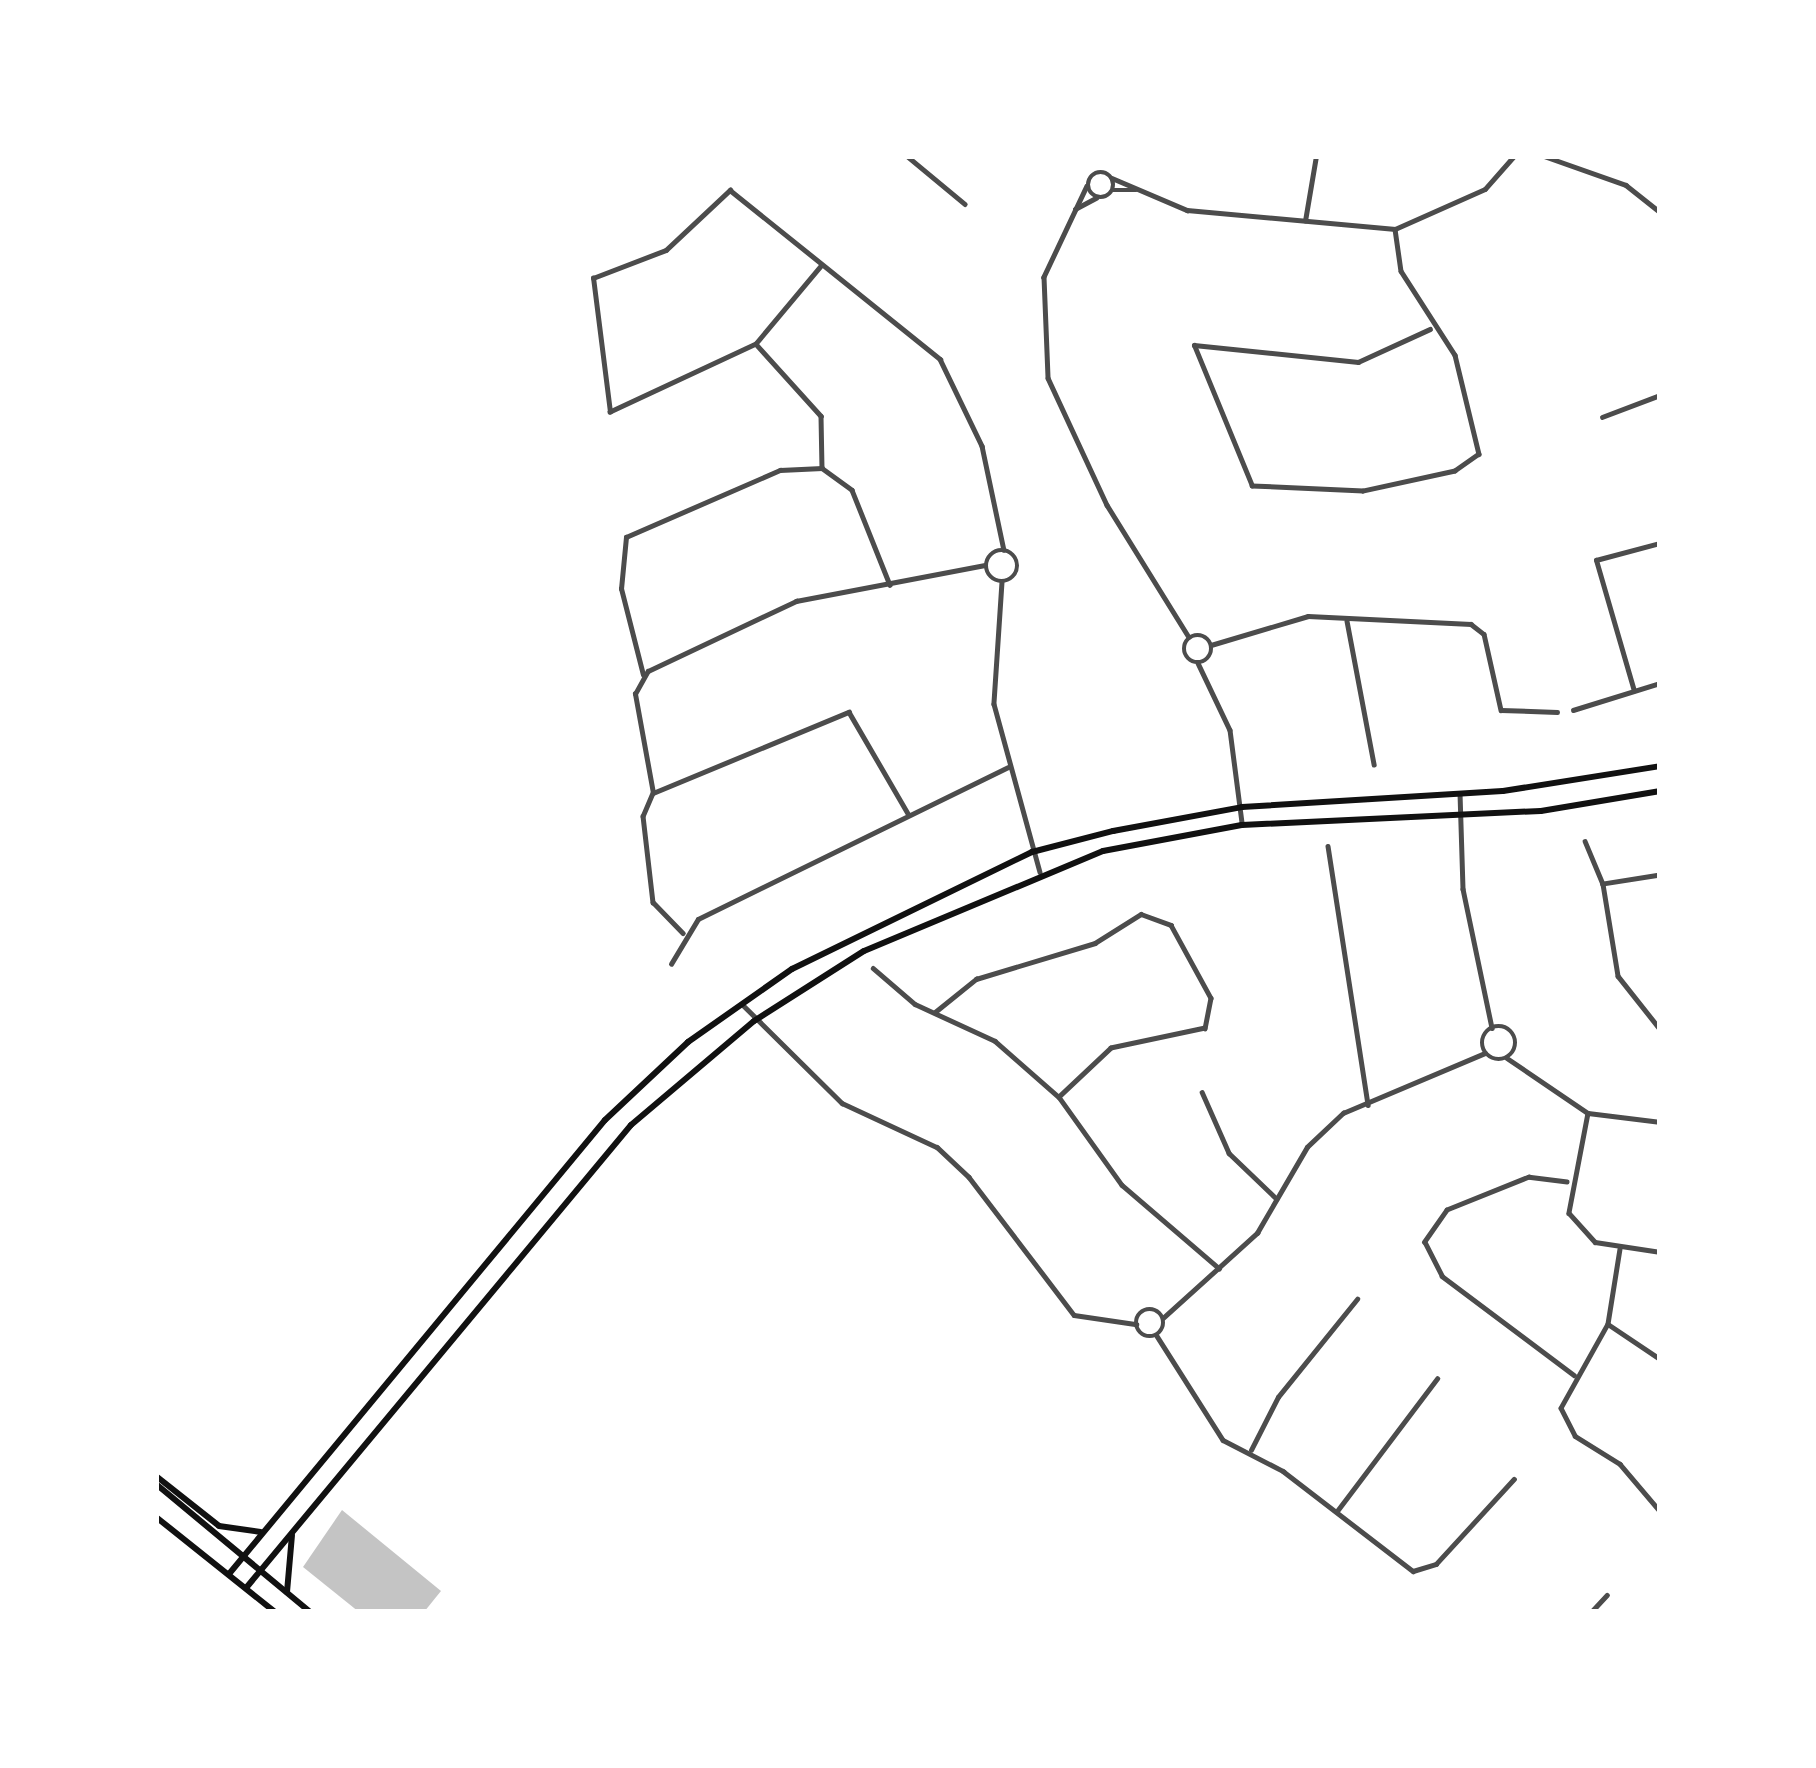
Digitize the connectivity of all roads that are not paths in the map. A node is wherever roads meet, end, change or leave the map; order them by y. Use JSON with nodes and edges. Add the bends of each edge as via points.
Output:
{"nodes":[{"id":1,"x":907,"y":156,"type":"edge"},
{"id":2,"x":1316,"y":156,"type":"edge"},
{"id":3,"x":1514,"y":156,"type":"edge"},
{"id":4,"x":1544,"y":156,"type":"edge"},
{"id":5,"x":1112,"y":178,"type":"junction"},
{"id":6,"x":1088,"y":186,"type":"junction"},
{"id":7,"x":1113,"y":190,"type":"junction"},
{"id":8,"x":1136,"y":190,"type":"junction"},
{"id":9,"x":1096,"y":198,"type":"junction"},
{"id":10,"x":965,"y":204,"type":"dead end"},
{"id":11,"x":1075,"y":209,"type":"junction"},
{"id":12,"x":1660,"y":212,"type":"edge"},
{"id":13,"x":1306,"y":221,"type":"junction"},
{"id":14,"x":1395,"y":229,"type":"junction"},
{"id":15,"x":823,"y":265,"type":"junction"},
{"id":16,"x":1430,"y":328,"type":"junction"},
{"id":17,"x":756,"y":344,"type":"junction"},
{"id":18,"x":1660,"y":395,"type":"edge"},
{"id":19,"x":1602,"y":416,"type":"dead end"},
{"id":20,"x":822,"y":468,"type":"junction"},
{"id":21,"x":1660,"y":543,"type":"edge"},
{"id":22,"x":1004,"y":550,"type":"junction"},
{"id":23,"x":986,"y":565,"type":"junction"},
{"id":24,"x":1002,"y":582,"type":"junction"},
{"id":25,"x":890,"y":585,"type":"junction"},
{"id":26,"x":1348,"y":621,"type":"junction"},
{"id":27,"x":1190,"y":637,"type":"junction"},
{"id":28,"x":1211,"y":645,"type":"junction"},
{"id":29,"x":1198,"y":664,"type":"junction"},
{"id":30,"x":643,"y":676,"type":"junction"},
{"id":31,"x":1660,"y":683,"type":"edge"},
{"id":32,"x":1634,"y":692,"type":"junction"},
{"id":33,"x":1573,"y":710,"type":"dead end"},
{"id":34,"x":1557,"y":712,"type":"dead end"},
{"id":35,"x":1375,"y":764,"type":"dead end"},
{"id":36,"x":1009,"y":766,"type":"junction"},
{"id":37,"x":1660,"y":766,"type":"edge"},
{"id":38,"x":1660,"y":791,"type":"edge"},
{"id":39,"x":653,"y":793,"type":"junction"},
{"id":40,"x":1460,"y":793,"type":"junction"},
{"id":41,"x":1242,"y":807,"type":"junction"},
{"id":42,"x":909,"y":815,"type":"junction"},
{"id":43,"x":1461,"y":815,"type":"junction"},
{"id":44,"x":1242,"y":825,"type":"junction"},
{"id":45,"x":1585,"y":841,"type":"dead end"},
{"id":46,"x":1328,"y":846,"type":"dead end"},
{"id":47,"x":1032,"y":852,"type":"junction"},
{"id":48,"x":1040,"y":872,"type":"junction"},
{"id":49,"x":1659,"y":876,"type":"edge"},
{"id":50,"x":1603,"y":884,"type":"junction"},
{"id":51,"x":683,"y":933,"type":"junction"},
{"id":52,"x":670,"y":964,"type":"dead end"},
{"id":53,"x":874,"y":968,"type":"dead end"},
{"id":54,"x":740,"y":1002,"type":"junction"},
{"id":55,"x":935,"y":1012,"type":"junction"},
{"id":56,"x":754,"y":1021,"type":"junction"},
{"id":57,"x":1492,"y":1028,"type":"junction"},
{"id":58,"x":1660,"y":1029,"type":"edge"},
{"id":59,"x":1485,"y":1053,"type":"junction"},
{"id":60,"x":1507,"y":1058,"type":"junction"},
{"id":61,"x":1202,"y":1092,"type":"dead end"},
{"id":62,"x":1059,"y":1097,"type":"junction"},
{"id":63,"x":1368,"y":1105,"type":"junction"},
{"id":64,"x":1588,"y":1113,"type":"junction"},
{"id":65,"x":1660,"y":1122,"type":"edge"},
{"id":66,"x":1567,"y":1182,"type":"junction"},
{"id":67,"x":1277,"y":1199,"type":"junction"},
{"id":68,"x":1421,"y":1222,"type":"dead end"},
{"id":69,"x":1431,"y":1224,"type":"junction"},
{"id":70,"x":1620,"y":1249,"type":"junction"},
{"id":71,"x":1660,"y":1252,"type":"edge"},
{"id":72,"x":1219,"y":1268,"type":"junction"},
{"id":73,"x":1357,"y":1299,"type":"dead end"},
{"id":74,"x":1163,"y":1318,"type":"junction"},
{"id":75,"x":1136,"y":1324,"type":"junction"},
{"id":76,"x":1608,"y":1324,"type":"junction"},
{"id":77,"x":1156,"y":1336,"type":"junction"},
{"id":78,"x":1660,"y":1359,"type":"edge"},
{"id":79,"x":1574,"y":1375,"type":"junction"},
{"id":80,"x":1437,"y":1379,"type":"dead end"},
{"id":81,"x":1251,"y":1450,"type":"junction"},
{"id":82,"x":1514,"y":1479,"type":"dead end"},
{"id":83,"x":156,"y":1480,"type":"edge"},
{"id":84,"x":1337,"y":1511,"type":"junction"},
{"id":85,"x":1660,"y":1511,"type":"edge"},
{"id":86,"x":156,"y":1517,"type":"edge"},
{"id":87,"x":294,"y":1528,"type":"junction"},
{"id":88,"x":265,"y":1531,"type":"junction"},
{"id":89,"x":244,"y":1557,"type":"junction"},
{"id":90,"x":260,"y":1570,"type":"junction"},
{"id":91,"x":229,"y":1574,"type":"junction"},
{"id":92,"x":246,"y":1588,"type":"junction"},
{"id":93,"x":289,"y":1595,"type":"junction"},
{"id":94,"x":1607,"y":1595,"type":"dead end"},
{"id":95,"x":275,"y":1612,"type":"edge"},
{"id":96,"x":310,"y":1612,"type":"edge"},
{"id":97,"x":1591,"y":1612,"type":"edge"}],
"edges":[{"from":1,"to":10,"type":"street"},
{"from":2,"to":13,"type":"street"},
{"from":3,"to":14,"type":"street","via":[[1485,189]]},
{"from":4,"to":12,"type":"street","via":[[1626,184]]},
{"from":5,"to":6,"type":"street","via":[[1097,173]]},
{"from":5,"to":7,"type":"street"},
{"from":5,"to":8,"type":"street"},
{"from":6,"to":9,"type":"street"},
{"from":6,"to":11,"type":"street"},
{"from":7,"to":8,"type":"street"},
{"from":7,"to":9,"type":"street"},
{"from":8,"to":13,"type":"street","via":[[1187,210]]},
{"from":9,"to":11,"type":"street"},
{"from":11,"to":27,"type":"street","via":[[1044,277],[1048,378],[1108,506]]},
{"from":13,"to":14,"type":"street"},
{"from":14,"to":16,"type":"street"},
{"from":15,"to":17,"type":"street"},
{"from":15,"to":17,"type":"street","via":[[719,189],[666,250],[593,278],[610,412]]},
{"from":15,"to":22,"type":"street","via":[[940,359],[982,446]]},
{"from":16,"to":16,"type":"street","via":[[1455,355],[1479,454],[1455,471],[1364,490],[1252,486],[1194,345],[1358,362]]},
{"from":17,"to":20,"type":"street","via":[[821,416]]},
{"from":18,"to":19,"type":"street"},
{"from":20,"to":25,"type":"street","via":[[852,490]]},
{"from":20,"to":30,"type":"street","via":[[780,470],[626,537],[621,589]]},
{"from":21,"to":32,"type":"street","via":[[1597,560]]},
{"from":22,"to":23,"type":"street"},
{"from":22,"to":24,"type":"street","via":[[1018,569]]},
{"from":23,"to":24,"type":"street"},
{"from":23,"to":25,"type":"street"},
{"from":24,"to":36,"type":"street","via":[[994,704]]},
{"from":25,"to":30,"type":"street","via":[[796,601]]},
{"from":26,"to":28,"type":"street","via":[[1308,616]]},
{"from":26,"to":34,"type":"street","via":[[1471,624],[1484,634],[1501,710]]},
{"from":26,"to":35,"type":"street"},
{"from":27,"to":28,"type":"street"},
{"from":27,"to":29,"type":"street","via":[[1185,656]]},
{"from":28,"to":29,"type":"street"},
{"from":29,"to":41,"type":"street","via":[[1230,730]]},
{"from":30,"to":39,"type":"street","via":[[641,771]]},
{"from":31,"to":32,"type":"street"},
{"from":32,"to":33,"type":"street"},
{"from":36,"to":42,"type":"street"},
{"from":36,"to":47,"type":"street"},
{"from":37,"to":40,"type":"main road"},
{"from":38,"to":43,"type":"main road"},
{"from":39,"to":42,"type":"street","via":[[849,712]]},
{"from":39,"to":51,"type":"street","via":[[643,816],[653,902]]},
{"from":40,"to":41,"type":"main road"},
{"from":40,"to":43,"type":"street"},
{"from":41,"to":44,"type":"street"},
{"from":41,"to":47,"type":"main road"},
{"from":42,"to":51,"type":"street"},
{"from":43,"to":44,"type":"main road"},
{"from":43,"to":57,"type":"street","via":[[1463,889]]},
{"from":44,"to":48,"type":"main road"},
{"from":45,"to":50,"type":"street"},
{"from":46,"to":63,"type":"street"},
{"from":47,"to":48,"type":"street"},
{"from":47,"to":54,"type":"main road","via":[[857,932]]},
{"from":48,"to":56,"type":"main road","via":[[864,951]]},
{"from":49,"to":50,"type":"street"},
{"from":50,"to":58,"type":"street","via":[[1618,976]]},
{"from":51,"to":52,"type":"street"},
{"from":53,"to":55,"type":"street"},
{"from":54,"to":56,"type":"street"},
{"from":54,"to":88,"type":"main road","via":[[605,1120]]},
{"from":55,"to":62,"type":"street","via":[[994,1041]]},
{"from":55,"to":62,"type":"street","via":[[953,990],[1095,943],[1141,914],[1171,925],[1210,998],[1205,1028],[1111,1048]]},
{"from":56,"to":75,"type":"street","via":[[842,1103],[953,1162],[1074,1315]]},
{"from":56,"to":87,"type":"main road","via":[[607,1152]]},
{"from":57,"to":59,"type":"street"},
{"from":57,"to":60,"type":"street","via":[[1513,1034]]},
{"from":59,"to":60,"type":"street"},
{"from":59,"to":63,"type":"street"},
{"from":60,"to":64,"type":"street"},
{"from":61,"to":67,"type":"street","via":[[1228,1153]]},
{"from":62,"to":72,"type":"street","via":[[1122,1185]]},
{"from":63,"to":67,"type":"street","via":[[1307,1147]]},
{"from":64,"to":65,"type":"street"},
{"from":64,"to":66,"type":"street"},
{"from":66,"to":69,"type":"street","via":[[1529,1177]]},
{"from":66,"to":70,"type":"street","via":[[1576,1224]]},
{"from":67,"to":72,"type":"street"},
{"from":68,"to":69,"type":"street"},
{"from":69,"to":79,"type":"street","via":[[1435,1269]]},
{"from":70,"to":71,"type":"street"},
{"from":70,"to":76,"type":"street"},
{"from":72,"to":74,"type":"street"},
{"from":73,"to":81,"type":"street","via":[[1278,1397]]},
{"from":74,"to":75,"type":"street","via":[[1144,1310]]},
{"from":74,"to":77,"type":"street"},
{"from":75,"to":77,"type":"street"},
{"from":76,"to":78,"type":"street"},
{"from":76,"to":79,"type":"street"},
{"from":77,"to":81,"type":"street","via":[[1204,1420]]},
{"from":79,"to":85,"type":"street","via":[[1562,1400],[1570,1431],[1620,1464]]},
{"from":80,"to":84,"type":"street"},
{"from":81,"to":84,"type":"street"},
{"from":82,"to":84,"type":"street","via":[[1426,1571]]},
{"from":83,"to":88,"type":"main road","via":[[219,1526]]},
{"from":83,"to":89,"type":"main road"},
{"from":86,"to":91,"type":"main road"},
{"from":87,"to":90,"type":"main road"},
{"from":87,"to":93,"type":"main road"},
{"from":88,"to":89,"type":"main road"},
{"from":89,"to":90,"type":"main road"},
{"from":89,"to":91,"type":"main road"},
{"from":90,"to":92,"type":"main road"},
{"from":90,"to":93,"type":"main road"},
{"from":91,"to":92,"type":"main road"},
{"from":92,"to":95,"type":"main road"},
{"from":93,"to":96,"type":"main road"},
{"from":94,"to":97,"type":"street"}]}
